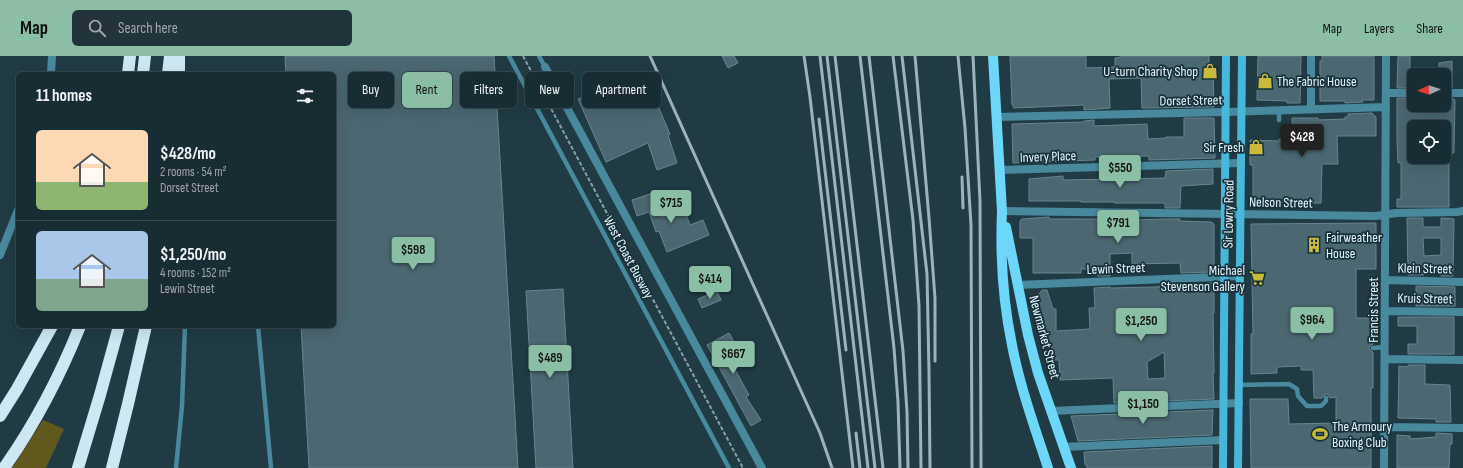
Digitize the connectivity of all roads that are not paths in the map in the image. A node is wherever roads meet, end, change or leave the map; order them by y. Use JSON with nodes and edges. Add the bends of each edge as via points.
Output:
{"nodes":[{"id":1,"x":52,"y":56,"type":"edge"},
{"id":2,"x":130,"y":56,"type":"edge"},
{"id":3,"x":145,"y":56,"type":"edge"},
{"id":4,"x":170,"y":56,"type":"edge"},
{"id":5,"x":179,"y":56,"type":"edge"},
{"id":6,"x":509,"y":56,"type":"edge"},
{"id":7,"x":539,"y":56,"type":"edge"},
{"id":8,"x":993,"y":56,"type":"edge"},
{"id":9,"x":1226,"y":56,"type":"edge"},
{"id":10,"x":1242,"y":56,"type":"edge"},
{"id":11,"x":1311,"y":56,"type":"edge"},
{"id":12,"x":1386,"y":56,"type":"edge"},
{"id":13,"x":545,"y":67,"type":"joint"},
{"id":14,"x":51,"y":72,"type":"edge"},
{"id":15,"x":128,"y":72,"type":"edge"},
{"id":16,"x":143,"y":72,"type":"edge"},
{"id":17,"x":168,"y":72,"type":"edge"},
{"id":18,"x":179,"y":72,"type":"edge"},
{"id":19,"x":1386,"y":93,"type":"junction"},
{"id":20,"x":1407,"y":93,"type":"edge"},
{"id":21,"x":1451,"y":93,"type":"edge"},
{"id":22,"x":1463,"y":93,"type":"edge"},
{"id":23,"x":1386,"y":107,"type":"junction"},
{"id":24,"x":1311,"y":109,"type":"junction"},
{"id":25,"x":1278,"y":110,"type":"junction"},
{"id":26,"x":1226,"y":112,"type":"junction"},
{"id":27,"x":1242,"y":112,"type":"junction"},
{"id":28,"x":996,"y":117,"type":"junction"},
{"id":29,"x":1279,"y":120,"type":"dead end"},
{"id":30,"x":1242,"y":163,"type":"junction"},
{"id":31,"x":1225,"y":164,"type":"junction"},
{"id":32,"x":999,"y":170,"type":"junction"},
{"id":33,"x":1002,"y":211,"type":"junction"},
{"id":34,"x":1463,"y":211,"type":"edge"},
{"id":35,"x":1225,"y":214,"type":"junction"},
{"id":36,"x":1241,"y":214,"type":"junction"},
{"id":37,"x":16,"y":215,"type":"edge"},
{"id":38,"x":1386,"y":215,"type":"junction"},
{"id":39,"x":0,"y":254,"type":"edge"},
{"id":40,"x":1240,"y":276,"type":"junction"},
{"id":41,"x":1224,"y":277,"type":"junction"},
{"id":42,"x":1386,"y":280,"type":"junction"},
{"id":43,"x":1463,"y":282,"type":"edge"},
{"id":44,"x":1017,"y":285,"type":"junction"},
{"id":45,"x":1386,"y":311,"type":"junction"},
{"id":46,"x":1463,"y":312,"type":"edge"},
{"id":47,"x":51,"y":328,"type":"edge"},
{"id":48,"x":79,"y":328,"type":"edge"},
{"id":49,"x":118,"y":328,"type":"edge"},
{"id":50,"x":146,"y":328,"type":"edge"},
{"id":51,"x":185,"y":328,"type":"edge"},
{"id":52,"x":258,"y":328,"type":"edge"},
{"id":53,"x":1373,"y":348,"type":"dead end"},
{"id":54,"x":1386,"y":348,"type":"junction"},
{"id":55,"x":1385,"y":359,"type":"junction"},
{"id":56,"x":1463,"y":360,"type":"edge"},
{"id":57,"x":1239,"y":385,"type":"junction"},
{"id":58,"x":1326,"y":398,"type":"dead end"},
{"id":59,"x":1239,"y":403,"type":"junction"},
{"id":60,"x":1223,"y":404,"type":"junction"},
{"id":61,"x":1051,"y":411,"type":"junction"},
{"id":62,"x":0,"y":416,"type":"edge"},
{"id":63,"x":1385,"y":427,"type":"junction"},
{"id":64,"x":1463,"y":428,"type":"edge"},
{"id":65,"x":1223,"y":440,"type":"junction"},
{"id":66,"x":1063,"y":446,"type":"junction"},
{"id":67,"x":4,"y":468,"type":"edge"},
{"id":68,"x":78,"y":468,"type":"edge"},
{"id":69,"x":112,"y":468,"type":"edge"},
{"id":70,"x":176,"y":468,"type":"edge"},
{"id":71,"x":271,"y":468,"type":"edge"},
{"id":72,"x":730,"y":468,"type":"edge"},
{"id":73,"x":762,"y":468,"type":"edge"},
{"id":74,"x":1048,"y":468,"type":"edge"},
{"id":75,"x":1071,"y":468,"type":"edge"},
{"id":76,"x":1223,"y":468,"type":"edge"},
{"id":77,"x":1238,"y":468,"type":"edge"},
{"id":78,"x":1384,"y":468,"type":"edge"}],
"edges":[{"from":1,"to":14,"type":"street"},
{"from":2,"to":15,"type":"highway"},
{"from":3,"to":16,"type":"highway"},
{"from":4,"to":17,"type":"highway"},
{"from":5,"to":18,"type":"highway"},
{"from":6,"to":72,"type":"lane","name":"West Coast Busway"},
{"from":7,"to":13,"type":"lane"},
{"from":8,"to":28,"type":"main road","name":"Newmarket Street"},
{"from":9,"to":26,"type":"main road","name":"Sir Lowry Road"},
{"from":10,"to":27,"type":"main road","name":"Sir Lowry Road"},
{"from":11,"to":24,"type":"street"},
{"from":12,"to":19,"type":"street","name":"Francis Street"},
{"from":13,"to":73,"type":"street"},
{"from":19,"to":20,"type":"street"},
{"from":19,"to":23,"type":"street","name":"Francis Street"},
{"from":21,"to":22,"type":"street"},
{"from":23,"to":24,"type":"street","name":"Dorset Street"},
{"from":23,"to":38,"type":"street","name":"Francis Street"},
{"from":24,"to":25,"type":"street","name":"Dorset Street"},
{"from":25,"to":27,"type":"street","name":"Dorset Street"},
{"from":25,"to":29,"type":"lane"},
{"from":26,"to":27,"type":"street","name":"Dorset Street"},
{"from":26,"to":28,"type":"street","name":"Dorset Street"},
{"from":26,"to":31,"type":"main road","name":"Sir Lowry Road"},
{"from":27,"to":30,"type":"main road","name":"Sir Lowry Road"},
{"from":28,"to":32,"type":"main road","name":"Newmarket Street"},
{"from":30,"to":31,"type":"street","name":"Invery Place"},
{"from":30,"to":36,"type":"main road","name":"Sir Lowry Road"},
{"from":31,"to":32,"type":"street","name":"Invery Place"},
{"from":31,"to":35,"type":"main road","name":"Sir Lowry Road"},
{"from":32,"to":33,"type":"main road","name":"Newmarket Street"},
{"from":33,"to":35,"type":"street","name":"Nelson Street"},
{"from":33,"to":44,"type":"main road","name":"Newmarket Street"},
{"from":33,"to":74,"type":"main road","name":"Newmarket Street","via":[[1004,294],[1012,346]]},
{"from":34,"to":38,"type":"street","name":"Nelson Street"},
{"from":35,"to":36,"type":"street","name":"Nelson Street"},
{"from":35,"to":41,"type":"main road","name":"Sir Lowry Road"},
{"from":36,"to":38,"type":"street","name":"Nelson Street"},
{"from":36,"to":40,"type":"main road","name":"Sir Lowry Road"},
{"from":37,"to":39,"type":"street"},
{"from":38,"to":42,"type":"street","name":"Francis Street"},
{"from":40,"to":41,"type":"street","name":"Lewin Street"},
{"from":40,"to":57,"type":"main road","name":"Sir Lowry Road"},
{"from":41,"to":44,"type":"street","name":"Lewin Street"},
{"from":41,"to":60,"type":"main road","name":"Sir Lowry Road"},
{"from":42,"to":43,"type":"street","name":"Klein Street"},
{"from":42,"to":45,"type":"street","name":"Francis Street"},
{"from":44,"to":61,"type":"main road","name":"Newmarket Street","via":[[1028,334]]},
{"from":45,"to":46,"type":"street","name":"Kruis Street"},
{"from":45,"to":54,"type":"street","name":"Francis Street"},
{"from":47,"to":62,"type":"highway"},
{"from":48,"to":67,"type":"highway","via":[[52,387],[20,445]]},
{"from":49,"to":68,"type":"highway"},
{"from":50,"to":69,"type":"highway"},
{"from":51,"to":70,"type":"lane","via":[[182,406]]},
{"from":52,"to":71,"type":"lane"},
{"from":53,"to":54,"type":"lane"},
{"from":54,"to":55,"type":"street","name":"Francis Street"},
{"from":55,"to":56,"type":"street"},
{"from":55,"to":63,"type":"street","name":"Francis Street"},
{"from":57,"to":58,"type":"lane","via":[[1289,384],[1297,389],[1298,396],[1307,406],[1321,406]]},
{"from":57,"to":59,"type":"main road","name":"Sir Lowry Road"},
{"from":59,"to":60,"type":"street"},
{"from":59,"to":77,"type":"main road","name":"Sir Lowry Road"},
{"from":60,"to":61,"type":"street"},
{"from":60,"to":65,"type":"main road","name":"Sir Lowry Road"},
{"from":61,"to":66,"type":"main road","name":"Newmarket Street"},
{"from":63,"to":64,"type":"street"},
{"from":63,"to":78,"type":"street","name":"Francis Street"},
{"from":65,"to":66,"type":"street"},
{"from":65,"to":76,"type":"main road","name":"Sir Lowry Road"},
{"from":66,"to":75,"type":"main road","name":"Newmarket Street"}]}
